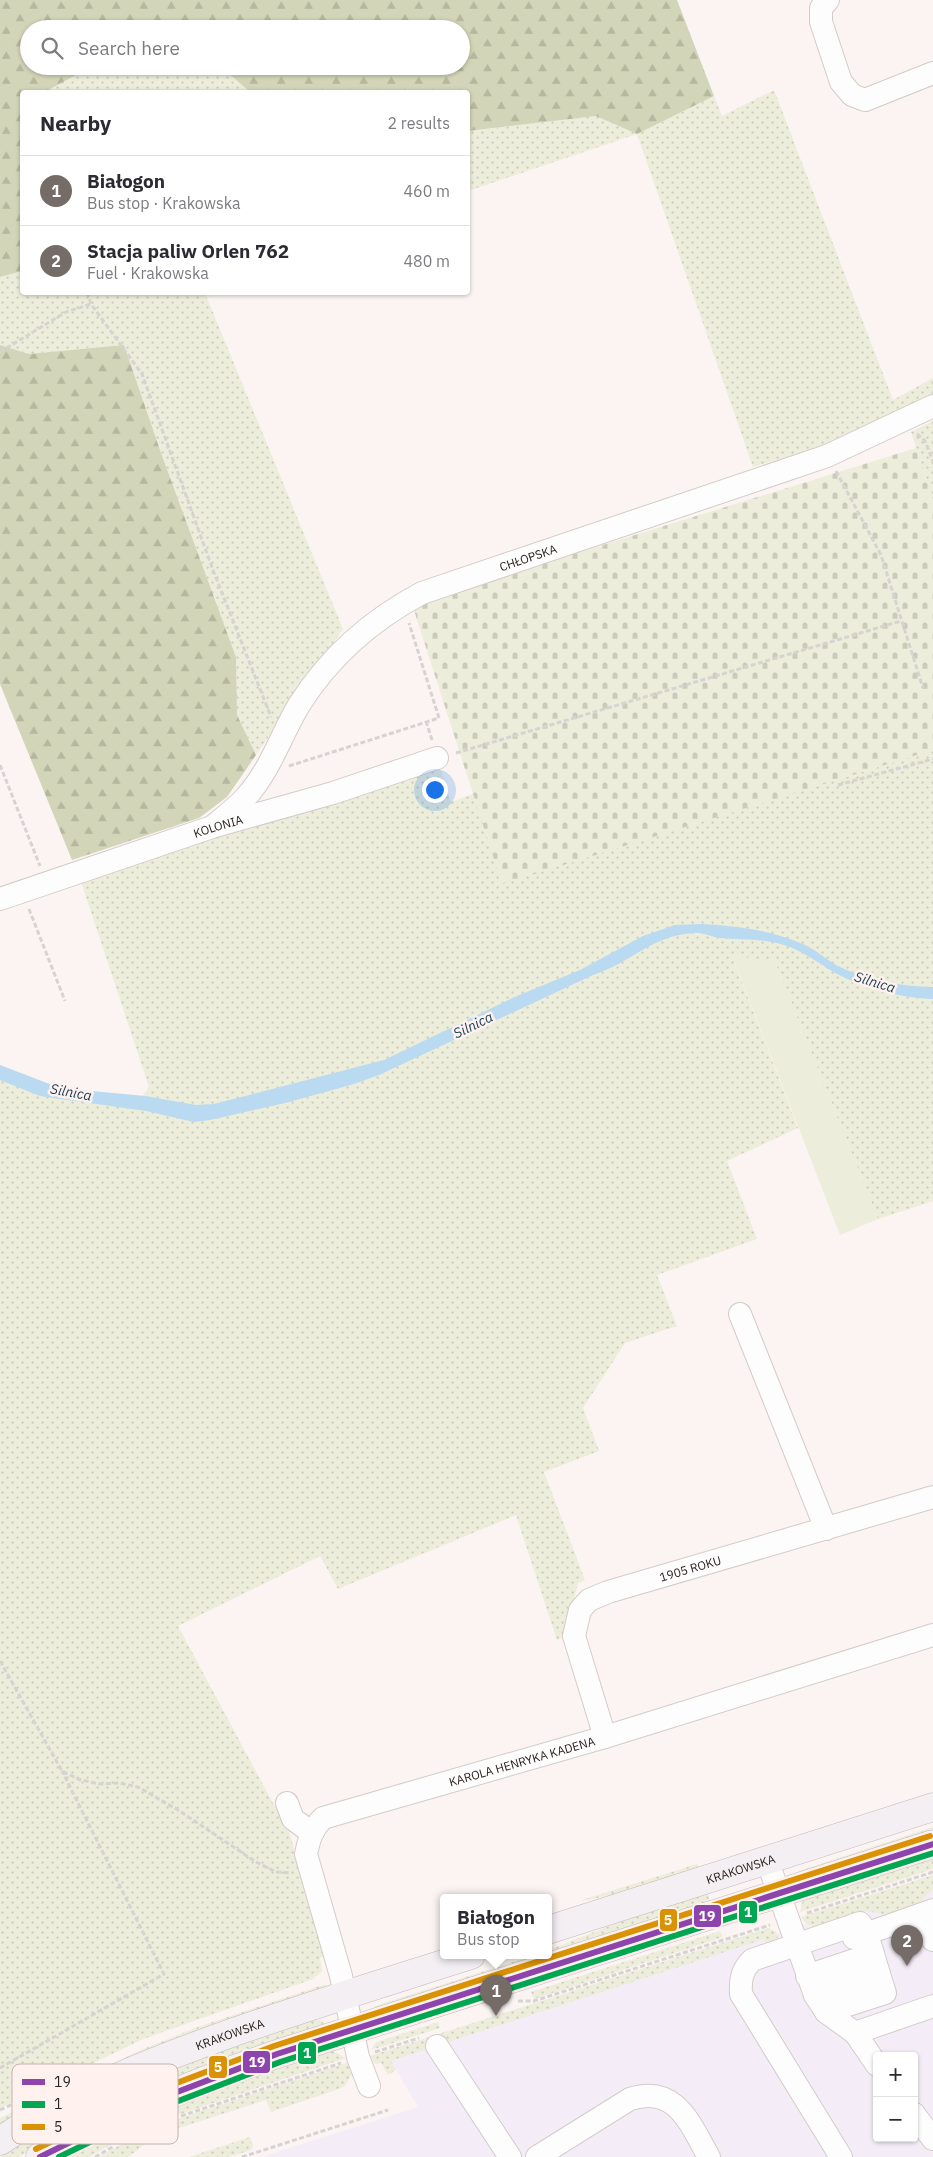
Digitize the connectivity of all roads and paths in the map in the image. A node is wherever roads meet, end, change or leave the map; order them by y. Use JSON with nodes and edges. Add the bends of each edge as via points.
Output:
{"nodes":[{"id":1,"x":828,"y":0,"type":"edge"},
{"id":2,"x":933,"y":73,"type":"edge"},
{"id":3,"x":88,"y":295,"type":"edge"},
{"id":4,"x":91,"y":304,"type":"junction"},
{"id":5,"x":0,"y":352,"type":"edge"},
{"id":6,"x":933,"y":406,"type":"edge"},
{"id":7,"x":901,"y":421,"type":"junction"},
{"id":8,"x":827,"y":456,"type":"junction"},
{"id":9,"x":933,"y":461,"type":"edge"},
{"id":10,"x":402,"y":603,"type":"junction"},
{"id":11,"x":902,"y":621,"type":"junction"},
{"id":12,"x":923,"y":688,"type":"dead end"},
{"id":13,"x":280,"y":740,"type":"junction"},
{"id":14,"x":437,"y":758,"type":"joint"},
{"id":15,"x":933,"y":759,"type":"edge"},
{"id":16,"x":0,"y":765,"type":"edge"},
{"id":17,"x":263,"y":774,"type":"junction"},
{"id":18,"x":838,"y":785,"type":"dead end"},
{"id":19,"x":212,"y":827,"type":"junction"},
{"id":20,"x":47,"y":884,"type":"junction"},
{"id":21,"x":23,"y":892,"type":"junction"},
{"id":22,"x":0,"y":900,"type":"edge"},
{"id":23,"x":65,"y":1001,"type":"dead end"},
{"id":24,"x":740,"y":1314,"type":"dead end"},
{"id":25,"x":933,"y":1497,"type":"edge"},
{"id":26,"x":826,"y":1529,"type":"junction"},
{"id":27,"x":933,"y":1635,"type":"edge"},
{"id":28,"x":0,"y":1662,"type":"edge"},
{"id":29,"x":605,"y":1737,"type":"junction"},
{"id":30,"x":62,"y":1771,"type":"junction"},
{"id":31,"x":287,"y":1803,"type":"dead end"},
{"id":32,"x":933,"y":1807,"type":"edge"},
{"id":33,"x":312,"y":1833,"type":"junction"},
{"id":34,"x":933,"y":1844,"type":"edge"},
{"id":35,"x":767,"y":1860,"type":"junction"},
{"id":36,"x":310,"y":1871,"type":"junction"},
{"id":37,"x":933,"y":1872,"type":"edge"},
{"id":38,"x":778,"y":1894,"type":"junction"},
{"id":39,"x":929,"y":1912,"type":"edge"},
{"id":40,"x":787,"y":1920,"type":"junction"},
{"id":41,"x":552,"y":1929,"type":"edge"},
{"id":42,"x":933,"y":1940,"type":"edge"},
{"id":43,"x":873,"y":1954,"type":"junction"},
{"id":44,"x":458,"y":1959,"type":"edge"},
{"id":45,"x":809,"y":1977,"type":"junction"},
{"id":46,"x":346,"y":1995,"type":"junction"},
{"id":47,"x":510,"y":2004,"type":"dead end"},
{"id":48,"x":933,"y":2006,"type":"edge"},
{"id":49,"x":352,"y":2030,"type":"junction"},
{"id":50,"x":855,"y":2033,"type":"junction"},
{"id":51,"x":430,"y":2041,"type":"joint"},
{"id":52,"x":358,"y":2057,"type":"junction"},
{"id":53,"x":873,"y":2059,"type":"edge"},
{"id":54,"x":150,"y":2064,"type":"edge"},
{"id":55,"x":0,"y":2068,"type":"edge"},
{"id":56,"x":369,"y":2086,"type":"dead end"},
{"id":57,"x":178,"y":2090,"type":"edge"},
{"id":58,"x":388,"y":2110,"type":"dead end"},
{"id":59,"x":178,"y":2117,"type":"edge"},
{"id":60,"x":918,"y":2119,"type":"edge"},
{"id":61,"x":933,"y":2139,"type":"edge"},
{"id":62,"x":65,"y":2144,"type":"edge"},
{"id":63,"x":117,"y":2144,"type":"dead end"},
{"id":64,"x":40,"y":2157,"type":"edge"},
{"id":65,"x":95,"y":2157,"type":"edge"},
{"id":66,"x":242,"y":2157,"type":"edge"},
{"id":67,"x":510,"y":2157,"type":"edge"},
{"id":68,"x":537,"y":2157,"type":"edge"},
{"id":69,"x":709,"y":2157,"type":"edge"},
{"id":70,"x":841,"y":2157,"type":"edge"}],
"edges":[{"from":1,"to":2,"type":"street","via":[[821,8],[821,22],[841,82],[852,94],[865,100]]},
{"from":3,"to":4,"type":"path"},
{"from":4,"to":5,"type":"path","via":[[66,312]]},
{"from":4,"to":13,"type":"path","via":[[142,374],[213,570]]},
{"from":6,"to":7,"type":"street","name":"CHŁOPSKA"},
{"from":7,"to":8,"type":"street","name":"CHŁOPSKA"},
{"from":7,"to":9,"type":"path","via":[[925,441]]},
{"from":8,"to":10,"type":"street","name":"CHŁOPSKA","via":[[430,590]]},
{"from":8,"to":11,"type":"path","via":[[881,555]]},
{"from":10,"to":13,"type":"street","name":"CHŁOPSKA","via":[[372,622],[324,669]]},
{"from":10,"to":17,"type":"path","via":[[439,718]]},
{"from":11,"to":12,"type":"path"},
{"from":11,"to":14,"type":"path"},
{"from":13,"to":17,"type":"street","name":"CHŁOPSKA"},
{"from":14,"to":19,"type":"street","name":"KOLONIA","via":[[333,793]]},
{"from":15,"to":18,"type":"path"},
{"from":16,"to":20,"type":"path"},
{"from":17,"to":19,"type":"street","name":"CHŁOPSKA","via":[[246,797]]},
{"from":19,"to":20,"type":"street","name":"KOLONIA"},
{"from":20,"to":21,"type":"street","name":"KOLONIA"},
{"from":21,"to":22,"type":"street","name":"KOLONIA"},
{"from":21,"to":23,"type":"path"},
{"from":24,"to":26,"type":"street"},
{"from":25,"to":26,"type":"street","name":"1905 ROKU"},
{"from":26,"to":29,"type":"street","name":"1905 ROKU","via":[[589,1600],[580,1610],[574,1636],[567,1644]]},
{"from":27,"to":29,"type":"street","name":"KAROLA HENRYKA KADENA"},
{"from":28,"to":30,"type":"path"},
{"from":29,"to":33,"type":"street","name":"KAROLA HENRYKA KADENA","via":[[323,1818]]},
{"from":30,"to":36,"type":"path","via":[[99,1784],[119,1783],[138,1787],[276,1872]]},
{"from":30,"to":55,"type":"path","via":[[164,1974]]},
{"from":31,"to":33,"type":"street","via":[[297,1824]]},
{"from":32,"to":35,"type":"main road","name":"KRAKOWSKA"},
{"from":33,"to":36,"type":"street","via":[[306,1854]]},
{"from":34,"to":38,"type":"main road"},
{"from":35,"to":38,"type":"street"},
{"from":35,"to":41,"type":"main road","name":"KRAKOWSKA"},
{"from":36,"to":46,"type":"street"},
{"from":37,"to":40,"type":"path"},
{"from":38,"to":40,"type":"street"},
{"from":38,"to":49,"type":"main road"},
{"from":39,"to":42,"type":"street"},
{"from":39,"to":43,"type":"street"},
{"from":40,"to":45,"type":"street"},
{"from":40,"to":47,"type":"path","via":[[534,2001]]},
{"from":43,"to":45,"type":"street"},
{"from":43,"to":45,"type":"street","via":[[860,1923]]},
{"from":43,"to":45,"type":"street","via":[[885,1993]]},
{"from":44,"to":46,"type":"main road","name":"KRAKOWSKA"},
{"from":45,"to":50,"type":"street"},
{"from":45,"to":70,"type":"street","via":[[752,1960],[744,1967],[741,1994]]},
{"from":46,"to":49,"type":"street"},
{"from":46,"to":54,"type":"main road","name":"KRAKOWSKA","via":[[199,2044]]},
{"from":48,"to":50,"type":"street"},
{"from":49,"to":52,"type":"street"},
{"from":49,"to":57,"type":"main road"},
{"from":50,"to":53,"type":"street"},
{"from":51,"to":52,"type":"path"},
{"from":51,"to":67,"type":"street"},
{"from":52,"to":56,"type":"street"},
{"from":52,"to":59,"type":"path"},
{"from":58,"to":66,"type":"path"},
{"from":60,"to":61,"type":"street"},
{"from":62,"to":64,"type":"main road"},
{"from":63,"to":65,"type":"path"},
{"from":68,"to":69,"type":"street","via":[[630,2099],[641,2096],[664,2098],[673,2103]]}]}
